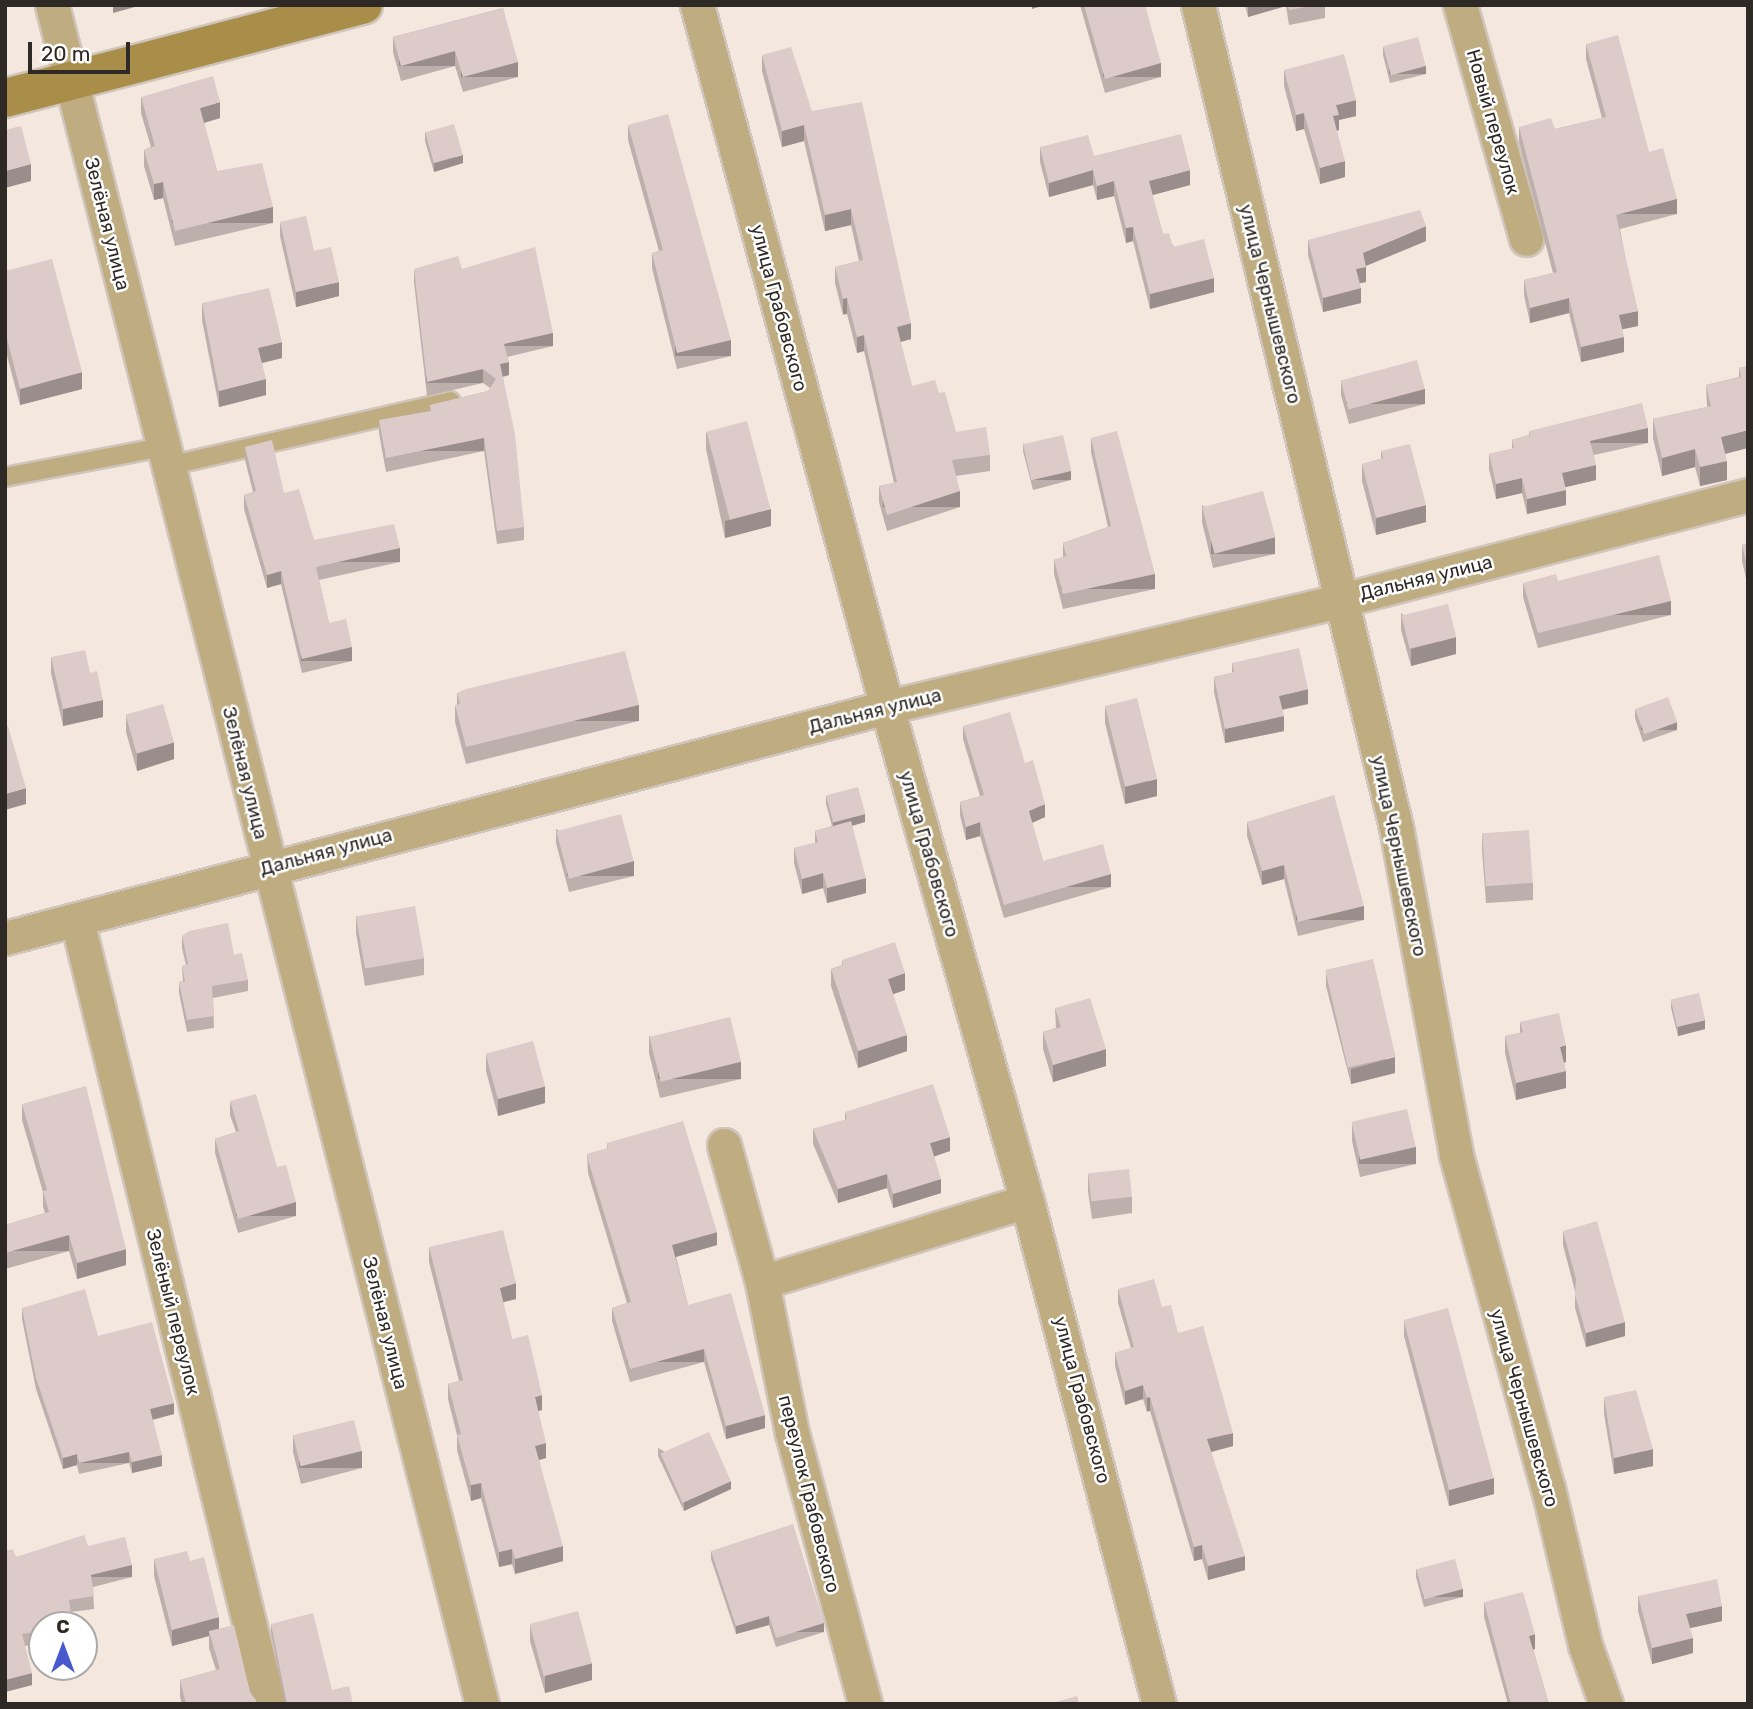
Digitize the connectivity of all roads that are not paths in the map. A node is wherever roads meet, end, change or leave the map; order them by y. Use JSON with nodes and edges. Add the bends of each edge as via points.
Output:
{"nodes":[{"id":1,"x":52,"y":5,"type":"edge"},
{"id":2,"x":363,"y":5,"type":"edge"},
{"id":3,"x":697,"y":5,"type":"edge"},
{"id":4,"x":1198,"y":5,"type":"edge"},
{"id":5,"x":1460,"y":5,"type":"edge"},
{"id":6,"x":71,"y":81,"type":"junction"},
{"id":7,"x":5,"y":98,"type":"edge"},
{"id":8,"x":1526,"y":239,"type":"dead end"},
{"id":9,"x":472,"y":397,"type":"edge"},
{"id":10,"x":165,"y":456,"type":"junction"},
{"id":11,"x":5,"y":477,"type":"edge"},
{"id":12,"x":1748,"y":495,"type":"edge"},
{"id":13,"x":1342,"y":600,"type":"junction"},
{"id":14,"x":887,"y":707,"type":"junction"},
{"id":15,"x":269,"y":866,"type":"junction"},
{"id":16,"x":77,"y":920,"type":"junction"},
{"id":17,"x":5,"y":938,"type":"edge"},
{"id":18,"x":724,"y":1145,"type":"dead end"},
{"id":19,"x":1027,"y":1201,"type":"junction"},
{"id":20,"x":762,"y":1282,"type":"junction"},
{"id":21,"x":269,"y":1704,"type":"edge"},
{"id":22,"x":482,"y":1704,"type":"edge"},
{"id":23,"x":865,"y":1704,"type":"edge"},
{"id":24,"x":1159,"y":1704,"type":"edge"},
{"id":25,"x":1606,"y":1704,"type":"edge"}],
"edges":[{"from":1,"to":6,"type":"street","name":"Зелёная улица"},
{"from":2,"to":6,"type":"main road"},
{"from":3,"to":14,"type":"street","name":"улица Грабовского"},
{"from":4,"to":13,"type":"street","name":"улица Чернышевского"},
{"from":5,"to":8,"type":"street","name":"Новый переулок"},
{"from":6,"to":7,"type":"main road"},
{"from":6,"to":10,"type":"street","name":"Зелёная улица"},
{"from":9,"to":10,"type":"lane"},
{"from":10,"to":11,"type":"lane"},
{"from":10,"to":15,"type":"street","name":"Зелёная улица"},
{"from":12,"to":13,"type":"street","name":"Дальняя улица"},
{"from":13,"to":14,"type":"street","name":"Дальняя улица"},
{"from":13,"to":25,"type":"street","name":"улица Чернышевского","via":[[1396,827],[1456,1155],[1548,1488],[1585,1645]]},
{"from":14,"to":15,"type":"street","name":"Дальняя улица"},
{"from":14,"to":19,"type":"street","name":"улица Грабовского"},
{"from":15,"to":16,"type":"street","name":"Дальняя улица"},
{"from":15,"to":22,"type":"street","name":"Зелёная улица"},
{"from":16,"to":17,"type":"street","name":"Дальняя улица"},
{"from":16,"to":21,"type":"street","name":"Зелёный переулок"},
{"from":18,"to":20,"type":"street","name":"переулок Грабовского"},
{"from":19,"to":20,"type":"street"},
{"from":19,"to":24,"type":"street","name":"улица Грабовского"},
{"from":20,"to":23,"type":"street","name":"переулок Грабовского","via":[[792,1433]]}]}
